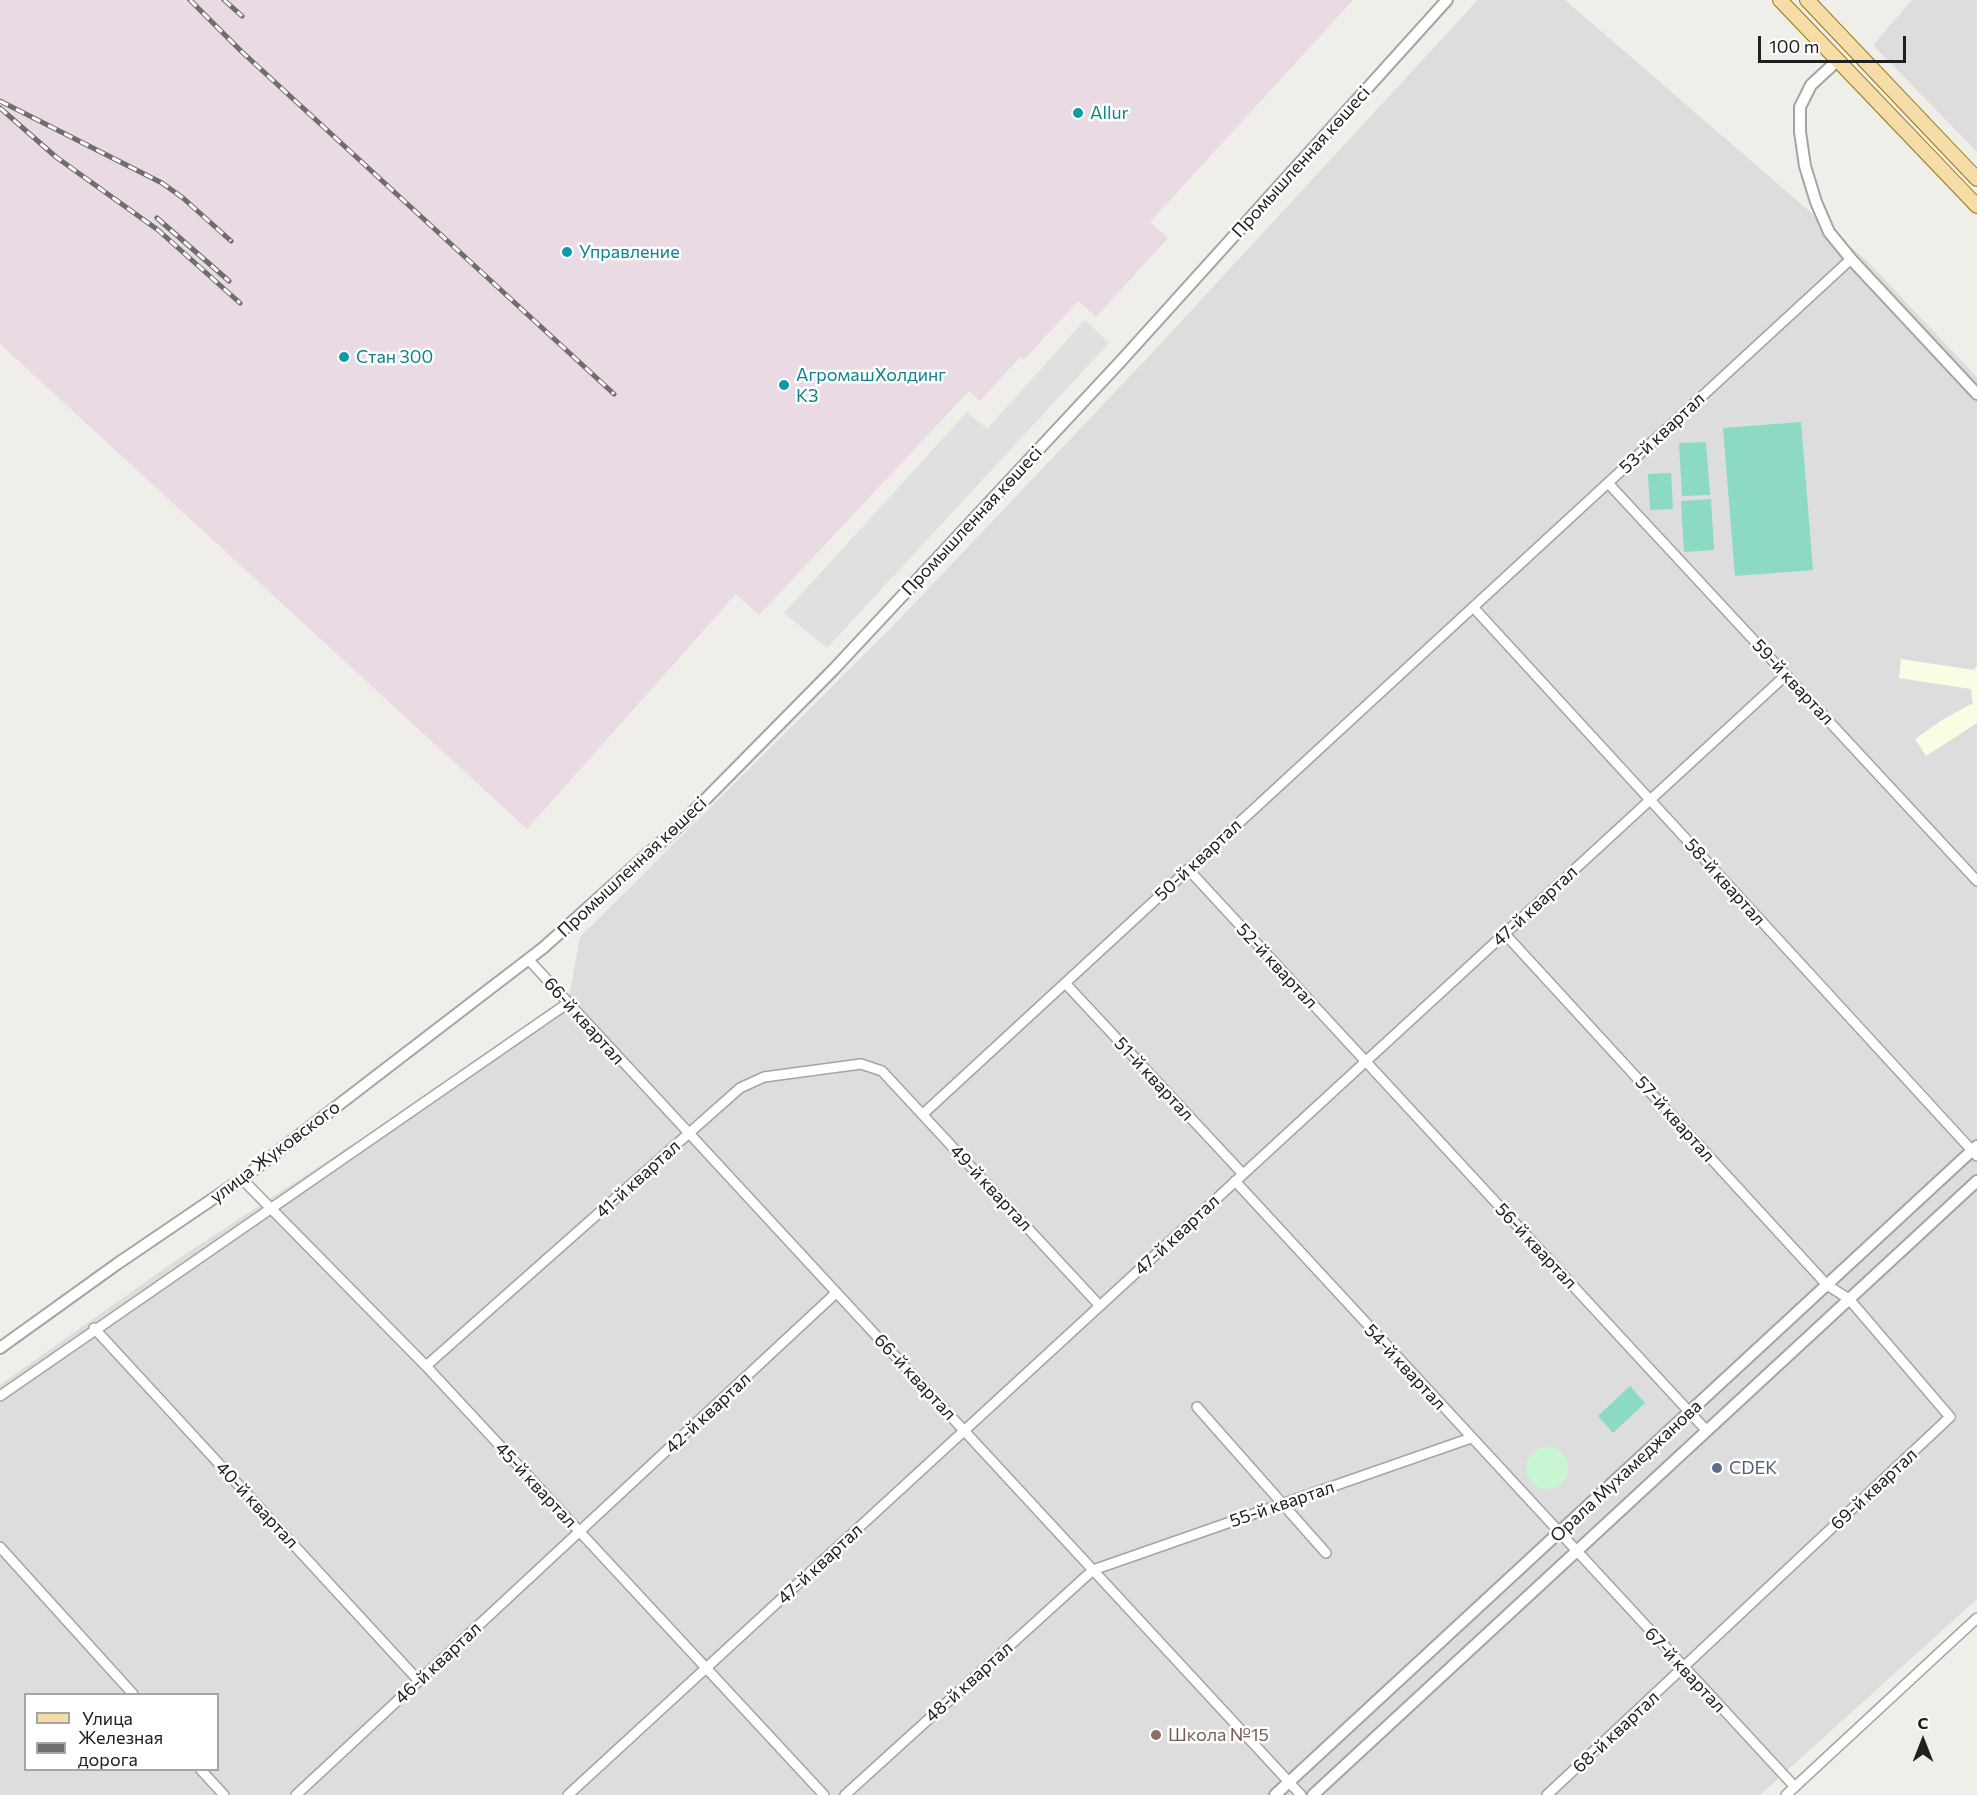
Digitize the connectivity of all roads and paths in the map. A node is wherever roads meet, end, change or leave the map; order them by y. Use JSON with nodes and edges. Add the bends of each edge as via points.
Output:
{"nodes":[{"id":1,"x":1447,"y":0,"type":"edge"},
{"id":2,"x":1780,"y":0,"type":"edge"},
{"id":3,"x":1807,"y":0,"type":"edge"},
{"id":4,"x":1850,"y":46,"type":"junction"},
{"id":5,"x":1838,"y":60,"type":"junction"},
{"id":6,"x":1977,"y":179,"type":"edge"},
{"id":7,"x":1977,"y":206,"type":"edge"},
{"id":8,"x":1851,"y":259,"type":"junction"},
{"id":9,"x":1977,"y":394,"type":"edge"},
{"id":10,"x":1608,"y":483,"type":"junction"},
{"id":11,"x":1473,"y":607,"type":"junction"},
{"id":12,"x":1786,"y":675,"type":"junction"},
{"id":13,"x":1650,"y":800,"type":"junction"},
{"id":14,"x":1188,"y":869,"type":"junction"},
{"id":15,"x":1977,"y":881,"type":"edge"},
{"id":16,"x":1505,"y":934,"type":"junction"},
{"id":17,"x":543,"y":948,"type":"joint"},
{"id":18,"x":528,"y":959,"type":"junction"},
{"id":19,"x":1065,"y":983,"type":"junction"},
{"id":20,"x":568,"y":1003,"type":"junction"},
{"id":21,"x":1365,"y":1062,"type":"junction"},
{"id":22,"x":882,"y":1071,"type":"joint"},
{"id":23,"x":923,"y":1114,"type":"junction"},
{"id":24,"x":688,"y":1134,"type":"junction"},
{"id":25,"x":1975,"y":1151,"type":"edge"},
{"id":26,"x":1244,"y":1174,"type":"junction"},
{"id":27,"x":242,"y":1179,"type":"junction"},
{"id":28,"x":1977,"y":1181,"type":"edge"},
{"id":29,"x":1235,"y":1182,"type":"junction"},
{"id":30,"x":272,"y":1210,"type":"junction"},
{"id":31,"x":1827,"y":1285,"type":"junction"},
{"id":32,"x":836,"y":1293,"type":"junction"},
{"id":33,"x":1849,"y":1299,"type":"junction"},
{"id":34,"x":1100,"y":1306,"type":"junction"},
{"id":35,"x":94,"y":1329,"type":"junction"},
{"id":36,"x":0,"y":1348,"type":"edge"},
{"id":37,"x":426,"y":1366,"type":"junction"},
{"id":38,"x":0,"y":1396,"type":"edge"},
{"id":39,"x":1197,"y":1407,"type":"dead end"},
{"id":40,"x":1690,"y":1412,"type":"junction"},
{"id":41,"x":964,"y":1431,"type":"junction"},
{"id":42,"x":1707,"y":1431,"type":"junction"},
{"id":43,"x":1471,"y":1438,"type":"junction"},
{"id":44,"x":1283,"y":1503,"type":"junction"},
{"id":45,"x":579,"y":1532,"type":"junction"},
{"id":46,"x":1558,"y":1533,"type":"junction"},
{"id":47,"x":0,"y":1547,"type":"edge"},
{"id":48,"x":1575,"y":1552,"type":"junction"},
{"id":49,"x":1326,"y":1553,"type":"dead end"},
{"id":50,"x":1093,"y":1570,"type":"junction"},
{"id":51,"x":1977,"y":1618,"type":"edge"},
{"id":52,"x":706,"y":1668,"type":"junction"},
{"id":53,"x":1684,"y":1669,"type":"junction"},
{"id":54,"x":419,"y":1681,"type":"junction"},
{"id":55,"x":131,"y":1693,"type":"edge"},
{"id":56,"x":202,"y":1771,"type":"edge"},
{"id":57,"x":1289,"y":1782,"type":"junction"},
{"id":58,"x":1795,"y":1787,"type":"junction"},
{"id":59,"x":224,"y":1795,"type":"edge"},
{"id":60,"x":296,"y":1795,"type":"edge"},
{"id":61,"x":568,"y":1795,"type":"edge"},
{"id":62,"x":824,"y":1795,"type":"edge"},
{"id":63,"x":845,"y":1795,"type":"edge"},
{"id":64,"x":1275,"y":1795,"type":"edge"},
{"id":65,"x":1301,"y":1795,"type":"edge"},
{"id":66,"x":1313,"y":1795,"type":"edge"},
{"id":67,"x":1547,"y":1795,"type":"edge"},
{"id":68,"x":1786,"y":1795,"type":"edge"}],
"edges":[{"from":1,"to":17,"type":"street","name":"Промышленная көшесі","via":[[1121,361],[835,668],[680,825]]},
{"from":2,"to":5,"type":"main road"},
{"from":3,"to":4,"type":"main road"},
{"from":4,"to":5,"type":"main road"},
{"from":4,"to":6,"type":"main road"},
{"from":5,"to":7,"type":"main road"},
{"from":5,"to":8,"type":"street","via":[[1811,86],[1800,107],[1800,132],[1816,202],[1829,232]]},
{"from":8,"to":9,"type":"street"},
{"from":8,"to":10,"type":"street","name":"53-й квартал"},
{"from":10,"to":11,"type":"street","name":"53-й квартал"},
{"from":10,"to":12,"type":"street","name":"59-й квартал"},
{"from":11,"to":13,"type":"street","name":"58-й квартал"},
{"from":11,"to":14,"type":"street","name":"50-й квартал"},
{"from":12,"to":13,"type":"street","name":"47-й квартал"},
{"from":12,"to":15,"type":"street","name":"59-й квартал"},
{"from":13,"to":16,"type":"street","name":"47-й квартал"},
{"from":13,"to":25,"type":"street","name":"58-й квартал"},
{"from":14,"to":19,"type":"street","name":"50-й квартал"},
{"from":14,"to":21,"type":"street","name":"52-й квартал"},
{"from":16,"to":21,"type":"street","name":"47-й квартал"},
{"from":16,"to":31,"type":"street","name":"57-й квартал"},
{"from":17,"to":18,"type":"street","name":"улица Жуковского"},
{"from":18,"to":20,"type":"street","name":"66-й квартал"},
{"from":18,"to":27,"type":"street","name":"улица Жуковского"},
{"from":19,"to":23,"type":"street","name":"50-й квартал"},
{"from":19,"to":26,"type":"street","name":"51-й квартал"},
{"from":20,"to":24,"type":"street","name":"66-й квартал"},
{"from":20,"to":30,"type":"street"},
{"from":21,"to":26,"type":"street","name":"47-й квартал"},
{"from":21,"to":40,"type":"street","name":"56-й квартал"},
{"from":22,"to":23,"type":"street","name":"49-й квартал"},
{"from":22,"to":24,"type":"street","name":"41-й квартал","via":[[861,1064],[764,1077],[740,1088]]},
{"from":23,"to":34,"type":"street","name":"49-й квартал"},
{"from":24,"to":32,"type":"street","name":"66-й квартал"},
{"from":24,"to":37,"type":"street","name":"41-й квартал"},
{"from":25,"to":31,"type":"street","name":"Орала Мухамеджанова"},
{"from":26,"to":29,"type":"street","name":"47-й квартал"},
{"from":27,"to":30,"type":"street","name":"45-й квартал"},
{"from":27,"to":36,"type":"street","name":"улица Жуковского"},
{"from":28,"to":33,"type":"street","name":"Орала Мухамеджанова"},
{"from":29,"to":34,"type":"street","name":"47-й квартал"},
{"from":29,"to":43,"type":"street","name":"54-й квартал"},
{"from":30,"to":35,"type":"street"},
{"from":30,"to":37,"type":"street","name":"45-й квартал"},
{"from":31,"to":33,"type":"street","name":"57-й квартал"},
{"from":31,"to":40,"type":"street","name":"Орала Мухамеджанова"},
{"from":32,"to":41,"type":"street","name":"66-й квартал"},
{"from":32,"to":45,"type":"street","name":"42-й квартал"},
{"from":33,"to":42,"type":"street","name":"Орала Мухамеджанова"},
{"from":33,"to":53,"type":"street","name":"69-й квартал","via":[[1950,1417]]},
{"from":34,"to":41,"type":"street","name":"47-й квартал"},
{"from":35,"to":38,"type":"street"},
{"from":35,"to":54,"type":"street","name":"40-й квартал"},
{"from":37,"to":45,"type":"street","name":"45-й квартал"},
{"from":39,"to":44,"type":"street"},
{"from":40,"to":42,"type":"street","name":"56-й квартал"},
{"from":40,"to":46,"type":"street","name":"Орала Мухамеджанова"},
{"from":41,"to":50,"type":"street","name":"66-й квартал"},
{"from":41,"to":52,"type":"street","name":"47-й квартал"},
{"from":42,"to":48,"type":"street","name":"Орала Мухамеджанова"},
{"from":43,"to":44,"type":"street","name":"55-й квартал"},
{"from":43,"to":46,"type":"street","name":"54-й квартал"},
{"from":44,"to":49,"type":"street"},
{"from":44,"to":50,"type":"street","name":"55-й квартал"},
{"from":45,"to":52,"type":"street","name":"45-й квартал"},
{"from":45,"to":54,"type":"street","name":"46-й квартал"},
{"from":46,"to":48,"type":"street","name":"54-й квартал"},
{"from":46,"to":57,"type":"street","name":"Орала Мухамеджанова"},
{"from":47,"to":55,"type":"street"},
{"from":48,"to":53,"type":"street","name":"67-й квартал"},
{"from":48,"to":66,"type":"street","name":"Орала Мухамеджанова"},
{"from":50,"to":57,"type":"street","name":"66-й квартал"},
{"from":50,"to":63,"type":"street","name":"48-й квартал"},
{"from":51,"to":58,"type":"street"},
{"from":52,"to":61,"type":"street","name":"47-й квартал"},
{"from":52,"to":62,"type":"street","name":"45-й квартал"},
{"from":53,"to":58,"type":"street","name":"67-й квартал"},
{"from":53,"to":67,"type":"street","name":"68-й квартал"},
{"from":54,"to":60,"type":"street","name":"46-й квартал"},
{"from":56,"to":59,"type":"street"},
{"from":57,"to":64,"type":"street","name":"Орала Мухамеджанова"},
{"from":57,"to":65,"type":"street","name":"66-й квартал"},
{"from":58,"to":68,"type":"street"}]}
